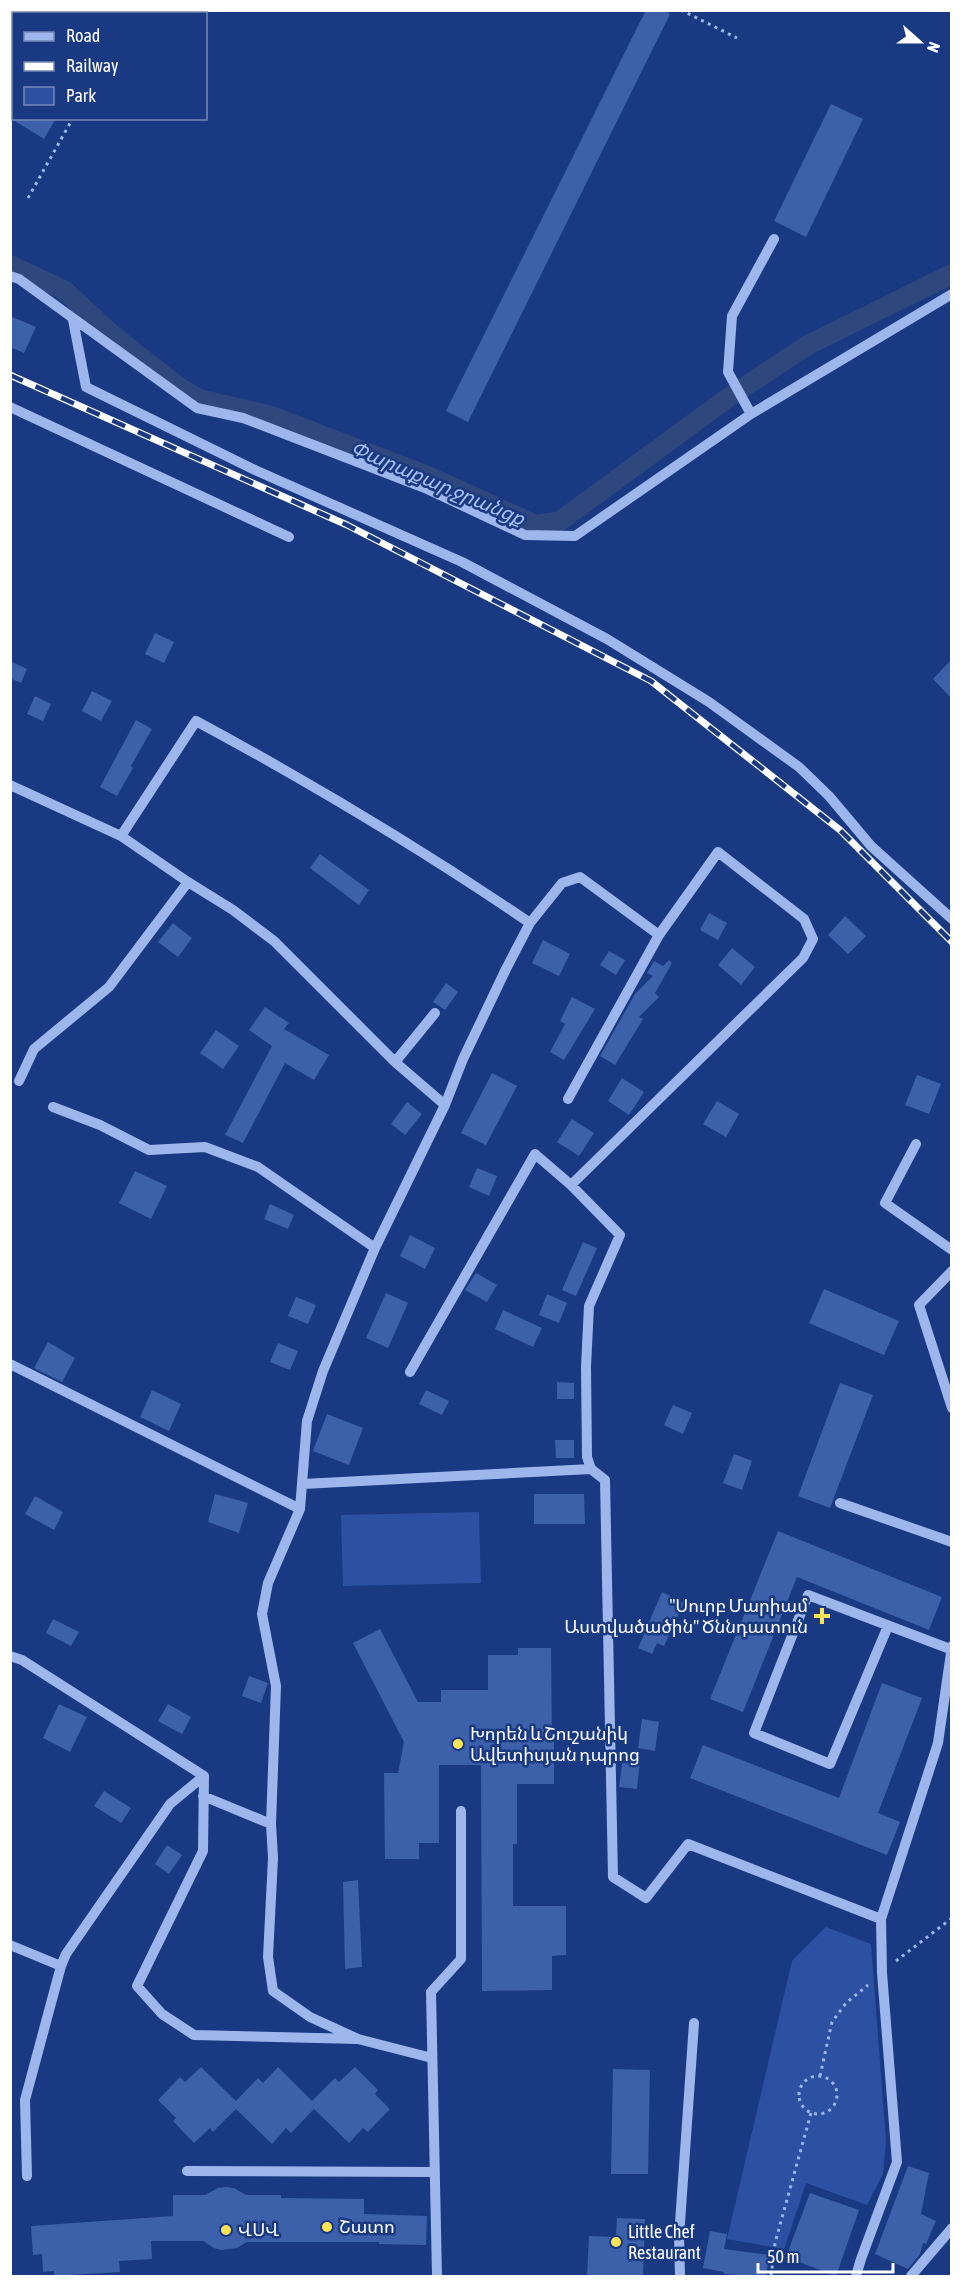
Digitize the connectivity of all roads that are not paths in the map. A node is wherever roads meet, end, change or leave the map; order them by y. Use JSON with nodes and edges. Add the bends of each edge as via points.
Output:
{"nodes":[{"id":1,"x":774,"y":239,"type":"dead end"},
{"id":2,"x":10,"y":276,"type":"edge"},
{"id":3,"x":951,"y":294,"type":"edge"},
{"id":4,"x":73,"y":320,"type":"junction"},
{"id":5,"x":10,"y":407,"type":"edge"},
{"id":6,"x":751,"y":414,"type":"junction"},
{"id":7,"x":289,"y":537,"type":"dead end"},
{"id":8,"x":10,"y":785,"type":"edge"},
{"id":9,"x":122,"y":836,"type":"junction"},
{"id":10,"x":188,"y":882,"type":"junction"},
{"id":11,"x":951,"y":919,"type":"edge"},
{"id":12,"x":530,"y":923,"type":"junction"},
{"id":13,"x":659,"y":935,"type":"junction"},
{"id":14,"x":435,"y":1013,"type":"dead end"},
{"id":15,"x":395,"y":1062,"type":"junction"},
{"id":16,"x":19,"y":1082,"type":"dead end"},
{"id":17,"x":568,"y":1099,"type":"dead end"},
{"id":18,"x":445,"y":1105,"type":"junction"},
{"id":19,"x":53,"y":1107,"type":"dead end"},
{"id":20,"x":916,"y":1144,"type":"dead end"},
{"id":21,"x":571,"y":1185,"type":"junction"},
{"id":22,"x":375,"y":1248,"type":"junction"},
{"id":23,"x":951,"y":1250,"type":"edge"},
{"id":24,"x":951,"y":1271,"type":"edge"},
{"id":25,"x":10,"y":1364,"type":"edge"},
{"id":26,"x":410,"y":1372,"type":"dead end"},
{"id":27,"x":951,"y":1407,"type":"edge"},
{"id":28,"x":591,"y":1469,"type":"junction"},
{"id":29,"x":303,"y":1484,"type":"junction"},
{"id":30,"x":840,"y":1503,"type":"dead end"},
{"id":31,"x":300,"y":1509,"type":"junction"},
{"id":32,"x":951,"y":1542,"type":"edge"},
{"id":33,"x":888,"y":1626,"type":"junction"},
{"id":34,"x":951,"y":1648,"type":"edge"},
{"id":35,"x":10,"y":1656,"type":"edge"},
{"id":36,"x":204,"y":1776,"type":"junction"},
{"id":37,"x":203,"y":1796,"type":"junction"},
{"id":38,"x":461,"y":1811,"type":"dead end"},
{"id":39,"x":271,"y":1824,"type":"junction"},
{"id":40,"x":881,"y":1919,"type":"junction"},
{"id":41,"x":10,"y":1945,"type":"edge"},
{"id":42,"x":61,"y":1966,"type":"junction"},
{"id":43,"x":694,"y":2023,"type":"dead end"},
{"id":44,"x":358,"y":2039,"type":"junction"},
{"id":45,"x":432,"y":2058,"type":"junction"},
{"id":46,"x":187,"y":2171,"type":"dead end"},
{"id":47,"x":434,"y":2172,"type":"junction"},
{"id":48,"x":27,"y":2176,"type":"dead end"},
{"id":49,"x":951,"y":2228,"type":"edge"},
{"id":50,"x":437,"y":2277,"type":"edge"},
{"id":51,"x":680,"y":2277,"type":"edge"},
{"id":52,"x":856,"y":2277,"type":"edge"},
{"id":53,"x":911,"y":2277,"type":"edge"}],
"edges":[{"from":1,"to":6,"type":"lane","via":[[732,316],[728,372]]},
{"from":2,"to":4,"type":"lane"},
{"from":3,"to":6,"type":"lane"},
{"from":4,"to":6,"type":"lane","via":[[197,408],[254,422],[425,488],[525,535],[575,536]]},
{"from":4,"to":11,"type":"lane","via":[[86,387],[255,470],[462,562],[607,639],[710,702],[799,767],[871,846]]},
{"from":5,"to":7,"type":"lane"},
{"from":8,"to":9,"type":"lane"},
{"from":9,"to":10,"type":"lane"},
{"from":9,"to":12,"type":"lane","via":[[196,721],[462,877]]},
{"from":10,"to":15,"type":"lane","via":[[233,909],[274,941]]},
{"from":10,"to":16,"type":"lane","via":[[109,987],[34,1049]]},
{"from":12,"to":13,"type":"lane","via":[[562,883],[580,877]]},
{"from":12,"to":18,"type":"lane","via":[[463,1059]]},
{"from":13,"to":17,"type":"lane"},
{"from":13,"to":21,"type":"lane","via":[[718,852],[804,919],[813,939],[803,958]]},
{"from":14,"to":15,"type":"lane"},
{"from":15,"to":18,"type":"lane"},
{"from":18,"to":22,"type":"lane"},
{"from":19,"to":22,"type":"lane","via":[[149,1150],[205,1147],[258,1167]]},
{"from":20,"to":23,"type":"lane","via":[[885,1203]]},
{"from":21,"to":26,"type":"lane","via":[[535,1154]]},
{"from":21,"to":28,"type":"lane","via":[[620,1235],[590,1306],[586,1367],[587,1457]]},
{"from":22,"to":29,"type":"lane","via":[[323,1371],[307,1421]]},
{"from":24,"to":27,"type":"lane","via":[[919,1305]]},
{"from":25,"to":31,"type":"lane"},
{"from":28,"to":29,"type":"lane"},
{"from":28,"to":40,"type":"lane","via":[[605,1480],[613,1877],[646,1898],[688,1844]]},
{"from":29,"to":31,"type":"lane"},
{"from":30,"to":32,"type":"lane"},
{"from":31,"to":39,"type":"lane","via":[[268,1583],[262,1614],[276,1686]]},
{"from":33,"to":33,"type":"lane","via":[[830,1764],[754,1733],[808,1595]]},
{"from":33,"to":34,"type":"lane"},
{"from":34,"to":40,"type":"lane","via":[[938,1743]]},
{"from":35,"to":36,"type":"lane"},
{"from":36,"to":37,"type":"lane"},
{"from":36,"to":42,"type":"lane","via":[[170,1804]]},
{"from":37,"to":39,"type":"lane"},
{"from":37,"to":44,"type":"lane","via":[[202,1851],[137,1986],[162,2014],[194,2035]]},
{"from":38,"to":45,"type":"lane","via":[[461,1959],[431,1992]]},
{"from":39,"to":44,"type":"lane","via":[[268,1957],[273,1991],[310,2017]]},
{"from":40,"to":52,"type":"lane","via":[[897,2162]]},
{"from":41,"to":42,"type":"lane"},
{"from":42,"to":48,"type":"lane","via":[[25,2100]]},
{"from":43,"to":51,"type":"lane","via":[[679,2237]]},
{"from":44,"to":45,"type":"lane"},
{"from":45,"to":47,"type":"lane"},
{"from":46,"to":47,"type":"lane"},
{"from":47,"to":50,"type":"lane"},
{"from":49,"to":53,"type":"lane"}]}
